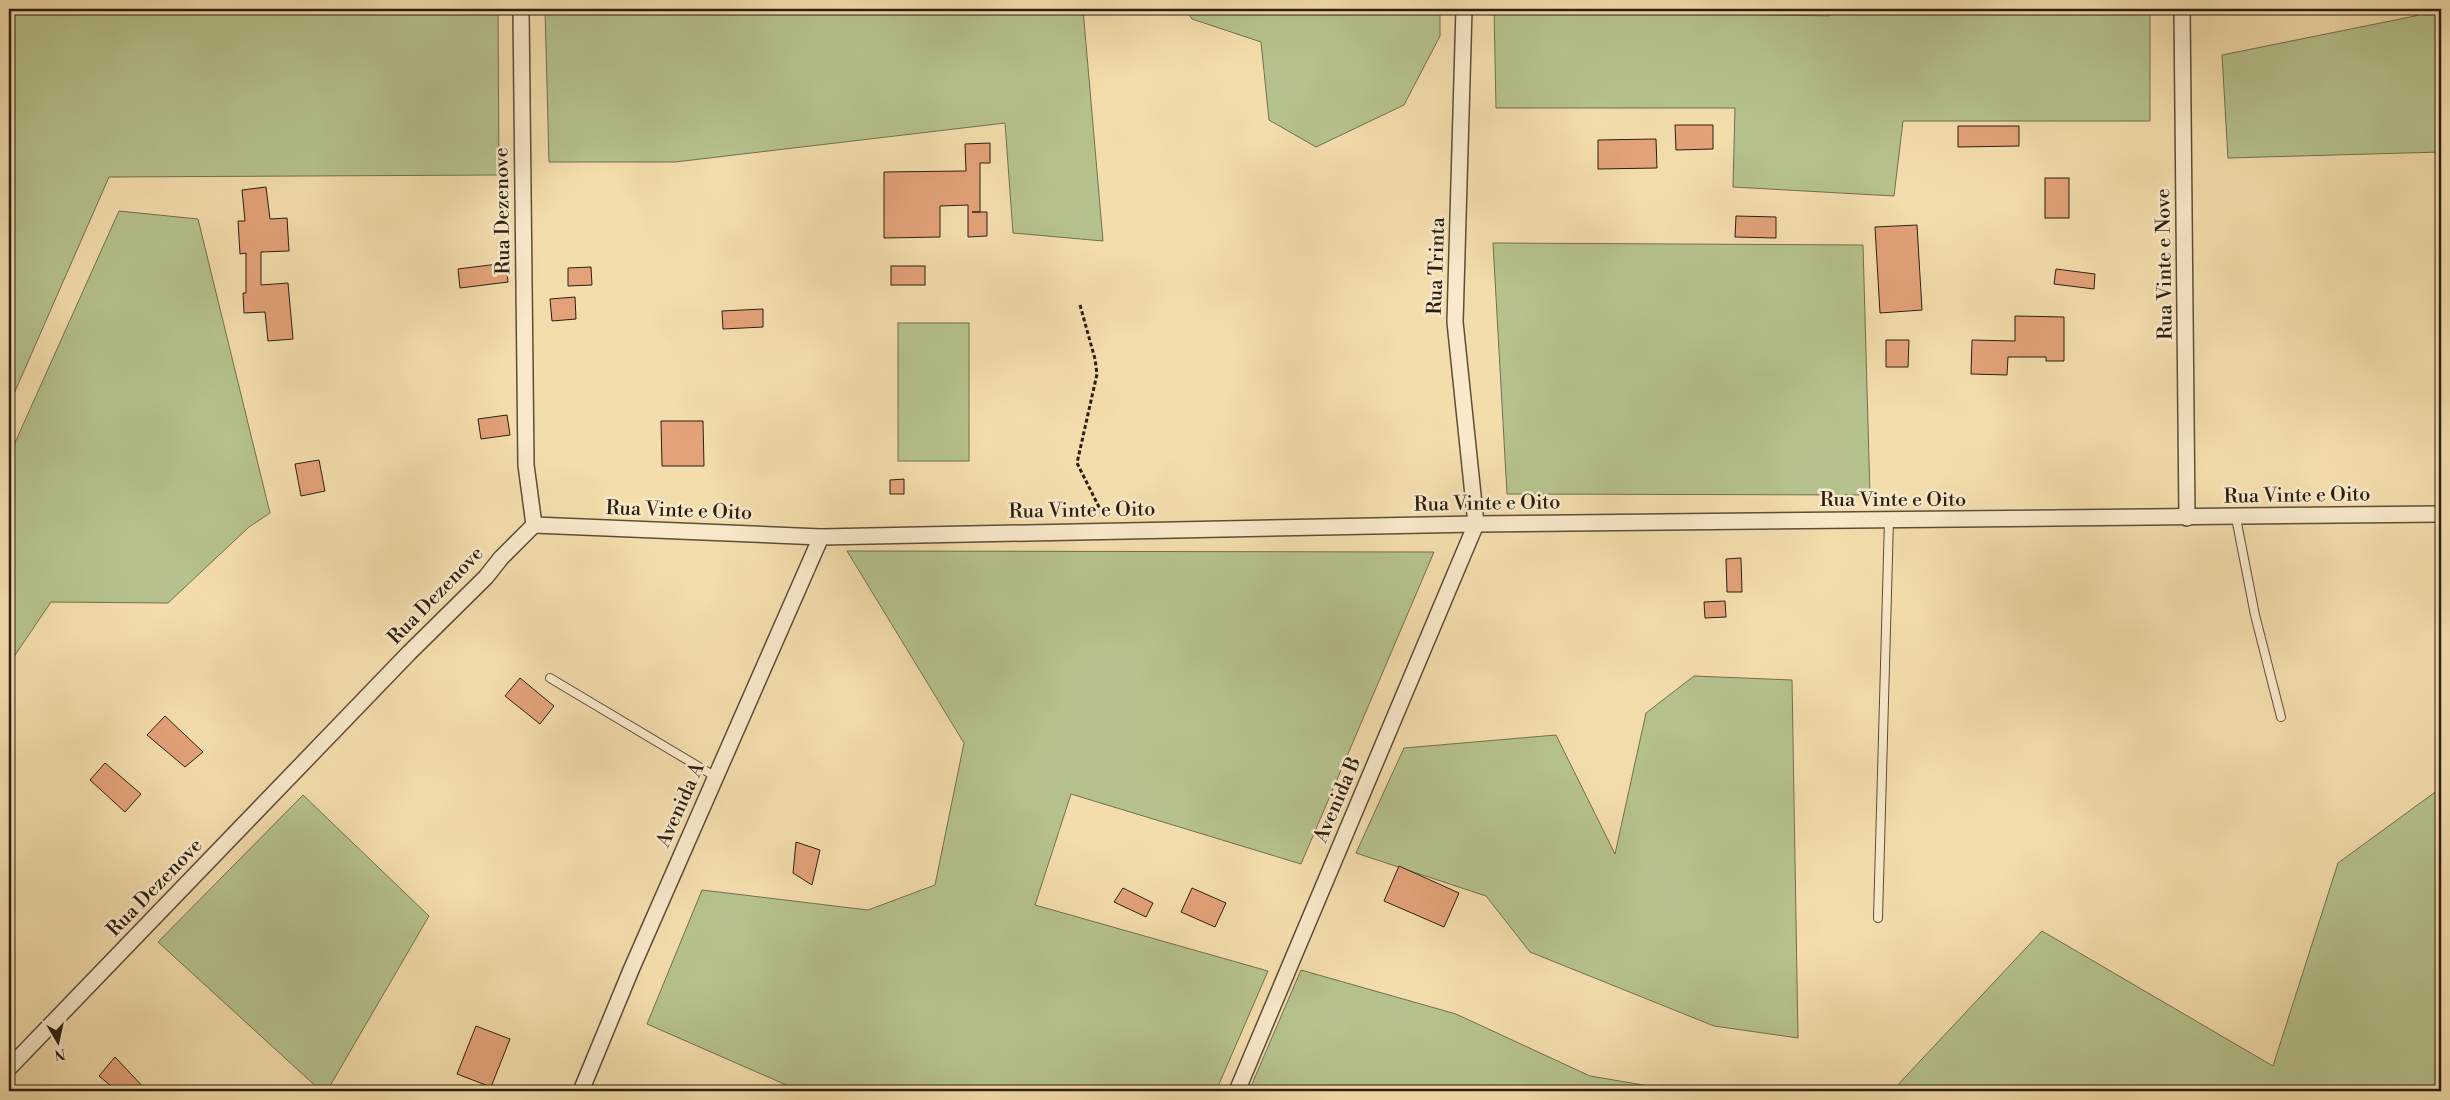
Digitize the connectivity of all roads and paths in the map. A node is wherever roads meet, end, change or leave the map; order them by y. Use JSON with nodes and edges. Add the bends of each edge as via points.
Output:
{"nodes":[{"id":1,"x":521,"y":9,"type":"edge"},
{"id":2,"x":1464,"y":9,"type":"edge"},
{"id":3,"x":2182,"y":9,"type":"edge"},
{"id":4,"x":1080,"y":305,"type":"dead end"},
{"id":5,"x":2441,"y":514,"type":"edge"},
{"id":6,"x":2187,"y":518,"type":"junction"},
{"id":7,"x":2236,"y":518,"type":"junction"},
{"id":8,"x":1889,"y":520,"type":"junction"},
{"id":9,"x":1476,"y":524,"type":"junction"},
{"id":10,"x":534,"y":525,"type":"junction"},
{"id":11,"x":1099,"y":531,"type":"junction"},
{"id":12,"x":821,"y":536,"type":"junction"},
{"id":13,"x":550,"y":678,"type":"dead end"},
{"id":14,"x":2281,"y":717,"type":"dead end"},
{"id":15,"x":716,"y":777,"type":"junction"},
{"id":16,"x":1878,"y":918,"type":"dead end"},
{"id":17,"x":9,"y":1068,"type":"edge"},
{"id":18,"x":581,"y":1091,"type":"edge"},
{"id":19,"x":1237,"y":1091,"type":"edge"}],
"edges":[{"from":1,"to":10,"type":"street","name":"Rua Dezenove","via":[[526,465]]},
{"from":2,"to":9,"type":"street","name":"Rua Trinta","via":[[1455,322]]},
{"from":3,"to":6,"type":"street","name":"Rua Vinte e Nove"},
{"from":4,"to":11,"type":"path","via":[[1096,359],[1096,374],[1078,463],[1101,511]]},
{"from":5,"to":7,"type":"street","name":"Rua Vinte e Oito"},
{"from":6,"to":7,"type":"street","name":"Rua Vinte e Oito"},
{"from":6,"to":8,"type":"street","name":"Rua Vinte e Oito"},
{"from":7,"to":14,"type":"lane","via":[[2255,615]]},
{"from":8,"to":9,"type":"street","name":"Rua Vinte e Oito"},
{"from":8,"to":16,"type":"lane"},
{"from":9,"to":11,"type":"street","name":"Rua Vinte e Oito"},
{"from":9,"to":19,"type":"street","name":"Avenida B"},
{"from":10,"to":12,"type":"street","name":"Rua Vinte e Oito"},
{"from":10,"to":17,"type":"street","name":"Rua Dezenove"},
{"from":11,"to":12,"type":"street","name":"Rua Vinte e Oito"},
{"from":12,"to":15,"type":"street","name":"Avenida A"},
{"from":13,"to":15,"type":"lane"},
{"from":15,"to":18,"type":"street","name":"Avenida A"}]}
